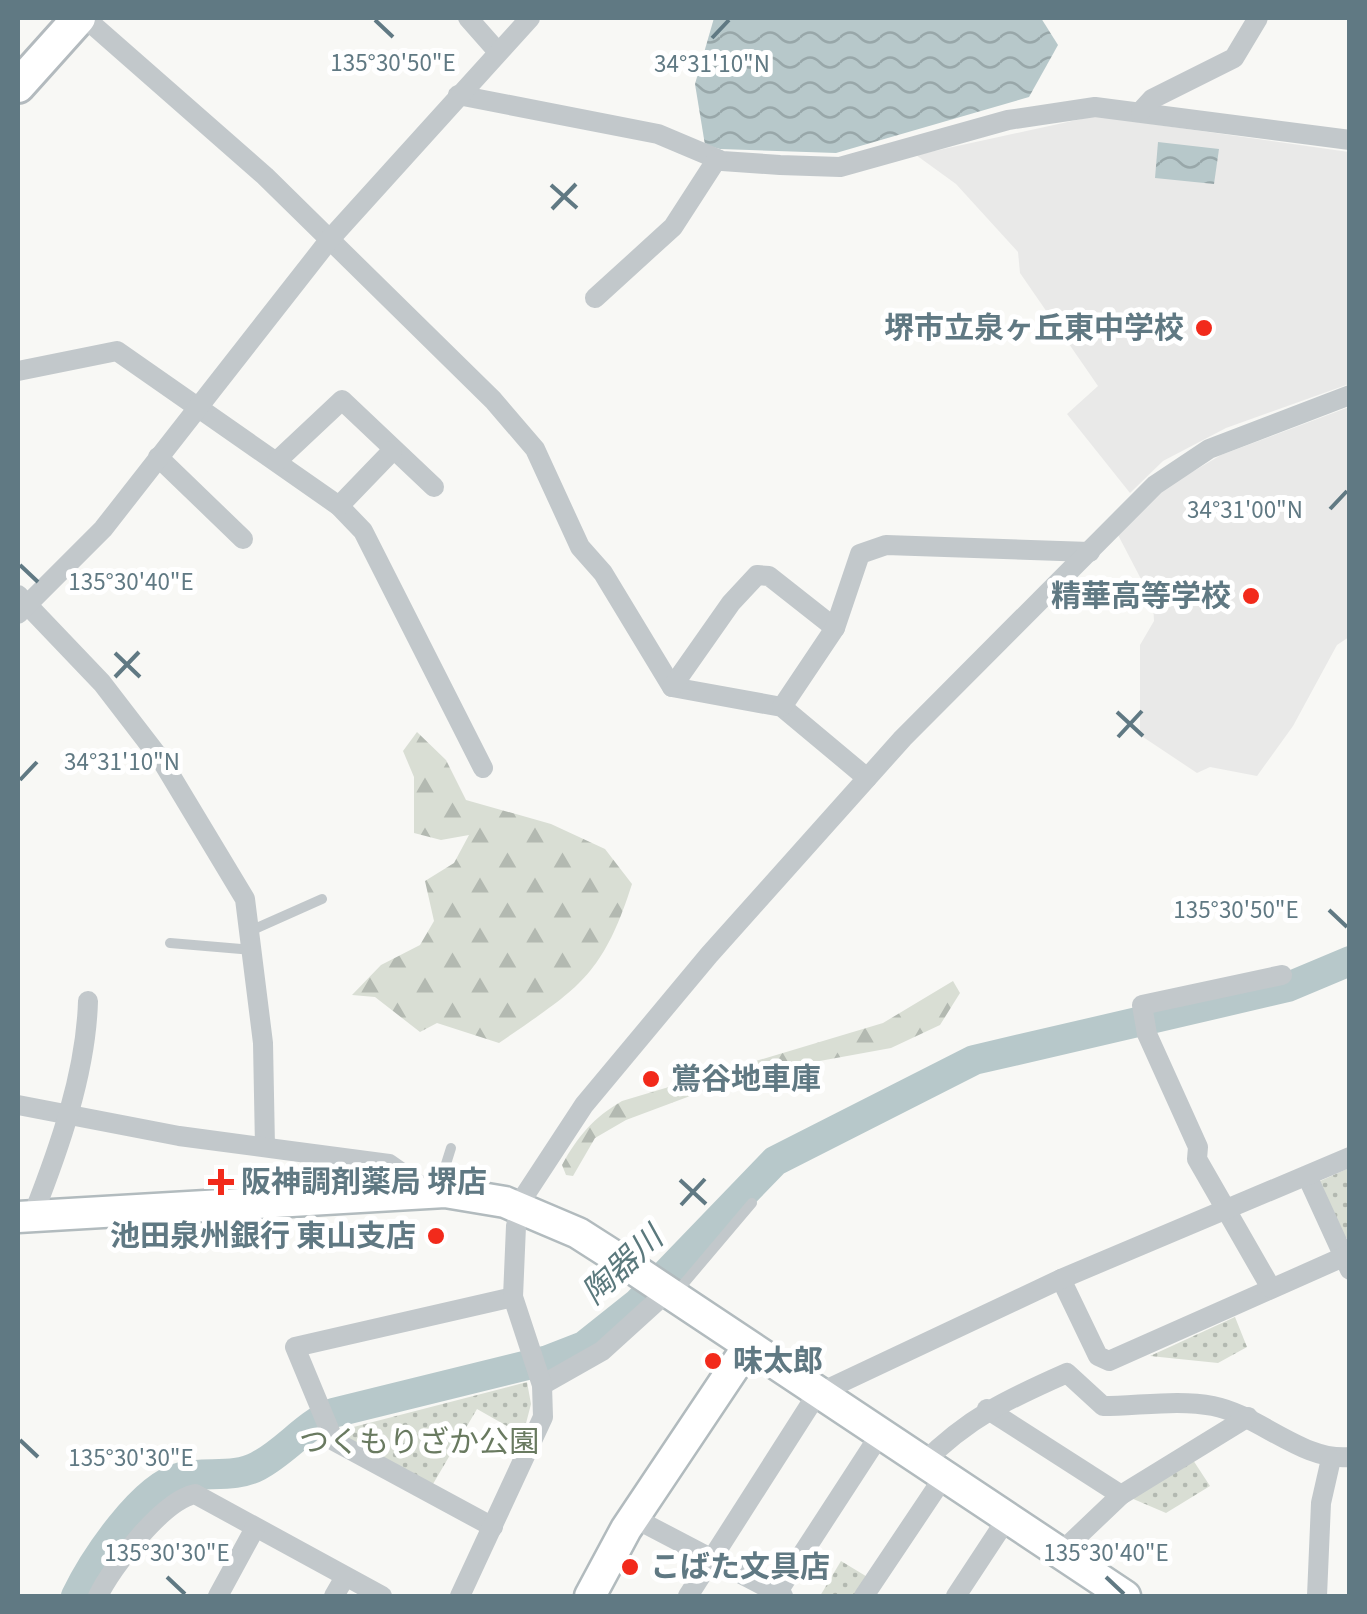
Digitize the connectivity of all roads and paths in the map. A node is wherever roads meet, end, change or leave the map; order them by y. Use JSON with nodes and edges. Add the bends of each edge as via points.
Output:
{"nodes":[{"id":1,"x":82,"y":18,"type":"edge"},
{"id":2,"x":468,"y":18,"type":"edge"},
{"id":3,"x":530,"y":18,"type":"edge"},
{"id":4,"x":1258,"y":18,"type":"edge"},
{"id":5,"x":498,"y":52,"type":"junction"},
{"id":6,"x":18,"y":86,"type":"edge"},
{"id":7,"x":458,"y":95,"type":"junction"},
{"id":8,"x":1141,"y":110,"type":"junction"},
{"id":9,"x":1350,"y":140,"type":"edge"},
{"id":10,"x":717,"y":159,"type":"junction"},
{"id":11,"x":330,"y":239,"type":"junction"},
{"id":12,"x":595,"y":298,"type":"dead end"},
{"id":13,"x":18,"y":371,"type":"edge"},
{"id":14,"x":1350,"y":395,"type":"edge"},
{"id":15,"x":196,"y":407,"type":"junction"},
{"id":16,"x":392,"y":451,"type":"junction"},
{"id":17,"x":158,"y":456,"type":"junction"},
{"id":18,"x":278,"y":462,"type":"junction"},
{"id":19,"x":434,"y":488,"type":"dead end"},
{"id":20,"x":339,"y":506,"type":"junction"},
{"id":21,"x":243,"y":540,"type":"dead end"},
{"id":22,"x":1090,"y":552,"type":"junction"},
{"id":23,"x":21,"y":604,"type":"edge"},
{"id":24,"x":834,"y":628,"type":"junction"},
{"id":25,"x":672,"y":687,"type":"junction"},
{"id":26,"x":782,"y":708,"type":"junction"},
{"id":27,"x":483,"y":768,"type":"dead end"},
{"id":28,"x":868,"y":778,"type":"junction"},
{"id":29,"x":322,"y":899,"type":"dead end"},
{"id":30,"x":252,"y":941,"type":"junction"},
{"id":31,"x":170,"y":944,"type":"dead end"},
{"id":32,"x":1282,"y":975,"type":"dead end"},
{"id":33,"x":88,"y":1001,"type":"dead end"},
{"id":34,"x":18,"y":1106,"type":"edge"},
{"id":35,"x":65,"y":1116,"type":"junction"},
{"id":36,"x":264,"y":1147,"type":"junction"},
{"id":37,"x":451,"y":1148,"type":"dead end"},
{"id":38,"x":1350,"y":1157,"type":"edge"},
{"id":39,"x":1307,"y":1176,"type":"junction"},
{"id":40,"x":433,"y":1192,"type":"junction"},
{"id":41,"x":752,"y":1203,"type":"dead end"},
{"id":42,"x":1227,"y":1205,"type":"junction"},
{"id":43,"x":520,"y":1209,"type":"junction"},
{"id":44,"x":25,"y":1216,"type":"edge"},
{"id":45,"x":1347,"y":1260,"type":"edge"},
{"id":46,"x":1060,"y":1279,"type":"junction"},
{"id":47,"x":661,"y":1288,"type":"junction"},
{"id":48,"x":1272,"y":1288,"type":"junction"},
{"id":49,"x":513,"y":1297,"type":"junction"},
{"id":50,"x":747,"y":1348,"type":"junction"},
{"id":51,"x":536,"y":1371,"type":"junction"},
{"id":52,"x":817,"y":1394,"type":"junction"},
{"id":53,"x":987,"y":1409,"type":"junction"},
{"id":54,"x":1248,"y":1417,"type":"junction"},
{"id":55,"x":879,"y":1436,"type":"junction"},
{"id":56,"x":1340,"y":1458,"type":"edge"},
{"id":57,"x":933,"y":1471,"type":"junction"},
{"id":58,"x":1121,"y":1495,"type":"junction"},
{"id":59,"x":634,"y":1518,"type":"junction"},
{"id":60,"x":1006,"y":1520,"type":"junction"},
{"id":61,"x":255,"y":1528,"type":"junction"},
{"id":62,"x":493,"y":1528,"type":"junction"},
{"id":63,"x":1059,"y":1554,"type":"junction"},
{"id":64,"x":709,"y":1558,"type":"junction"},
{"id":65,"x":345,"y":1577,"type":"junction"},
{"id":66,"x":1108,"y":1592,"type":"edge"},
{"id":67,"x":963,"y":1594,"type":"edge"},
{"id":68,"x":778,"y":1595,"type":"edge"},
{"id":69,"x":98,"y":1596,"type":"edge"},
{"id":70,"x":218,"y":1596,"type":"edge"},
{"id":71,"x":334,"y":1596,"type":"edge"},
{"id":72,"x":382,"y":1596,"type":"edge"},
{"id":73,"x":460,"y":1596,"type":"edge"},
{"id":74,"x":590,"y":1596,"type":"edge"},
{"id":75,"x":688,"y":1596,"type":"edge"},
{"id":76,"x":864,"y":1596,"type":"edge"},
{"id":77,"x":1318,"y":1596,"type":"edge"}],
"edges":[{"from":1,"to":6,"type":"main road"},
{"from":1,"to":11,"type":"street"},
{"from":2,"to":5,"type":"street"},
{"from":3,"to":5,"type":"street"},
{"from":4,"to":8,"type":"street","via":[[1234,58]]},
{"from":5,"to":7,"type":"street"},
{"from":7,"to":10,"type":"street","via":[[658,134]]},
{"from":7,"to":11,"type":"street"},
{"from":8,"to":9,"type":"street"},
{"from":8,"to":10,"type":"street","via":[[1095,107],[1008,120],[840,167]]},
{"from":10,"to":12,"type":"street","via":[[674,227]]},
{"from":11,"to":15,"type":"street"},
{"from":11,"to":25,"type":"street","via":[[535,449],[580,547]]},
{"from":13,"to":15,"type":"street","via":[[117,350]]},
{"from":14,"to":22,"type":"street","via":[[1209,449],[1155,484]]},
{"from":15,"to":17,"type":"street"},
{"from":15,"to":18,"type":"street"},
{"from":16,"to":18,"type":"street","via":[[342,400]]},
{"from":16,"to":19,"type":"street"},
{"from":16,"to":20,"type":"street"},
{"from":17,"to":21,"type":"street"},
{"from":17,"to":23,"type":"street","via":[[103,529]]},
{"from":18,"to":20,"type":"street"},
{"from":20,"to":27,"type":"street","via":[[363,531]]},
{"from":22,"to":24,"type":"street","via":[[868,549],[860,554]]},
{"from":22,"to":28,"type":"street"},
{"from":23,"to":30,"type":"street","via":[[102,683],[162,761],[245,900]]},
{"from":24,"to":25,"type":"street","via":[[769,576],[757,575]]},
{"from":24,"to":26,"type":"street"},
{"from":25,"to":26,"type":"street"},
{"from":26,"to":28,"type":"street"},
{"from":28,"to":43,"type":"street","via":[[584,1104]]},
{"from":29,"to":30,"type":"lane"},
{"from":30,"to":31,"type":"lane"},
{"from":30,"to":36,"type":"street","via":[[263,1043]]},
{"from":32,"to":42,"type":"street","via":[[1142,1005],[1197,1159]]},
{"from":33,"to":35,"type":"street","via":[[87,1038]]},
{"from":34,"to":35,"type":"street"},
{"from":35,"to":36,"type":"street"},
{"from":35,"to":44,"type":"street"},
{"from":36,"to":40,"type":"street","via":[[389,1164]]},
{"from":37,"to":40,"type":"lane"},
{"from":38,"to":39,"type":"street"},
{"from":39,"to":42,"type":"street"},
{"from":39,"to":45,"type":"street"},
{"from":40,"to":43,"type":"street"},
{"from":40,"to":44,"type":"street"},
{"from":41,"to":47,"type":"lane"},
{"from":42,"to":46,"type":"street"},
{"from":42,"to":48,"type":"street"},
{"from":43,"to":47,"type":"street","via":[[578,1234]]},
{"from":43,"to":49,"type":"street"},
{"from":45,"to":48,"type":"street"},
{"from":46,"to":48,"type":"street","via":[[1098,1356],[1109,1360]]},
{"from":46,"to":52,"type":"street"},
{"from":47,"to":50,"type":"street"},
{"from":47,"to":51,"type":"street","via":[[602,1351]]},
{"from":49,"to":51,"type":"street"},
{"from":49,"to":62,"type":"street","via":[[295,1347],[334,1441]]},
{"from":50,"to":52,"type":"street"},
{"from":50,"to":59,"type":"street"},
{"from":51,"to":62,"type":"street","via":[[543,1417]]},
{"from":52,"to":55,"type":"street"},
{"from":52,"to":64,"type":"street"},
{"from":53,"to":54,"type":"street","via":[[1068,1373],[1103,1406],[1211,1405]]},
{"from":53,"to":57,"type":"street","via":[[961,1426]]},
{"from":53,"to":58,"type":"street"},
{"from":54,"to":56,"type":"street"},
{"from":54,"to":58,"type":"street"},
{"from":55,"to":57,"type":"street"},
{"from":55,"to":68,"type":"street"},
{"from":56,"to":77,"type":"street","via":[[1321,1503]]},
{"from":57,"to":60,"type":"street"},
{"from":57,"to":76,"type":"street"},
{"from":58,"to":63,"type":"street"},
{"from":59,"to":64,"type":"street"},
{"from":59,"to":74,"type":"street"},
{"from":60,"to":63,"type":"street"},
{"from":60,"to":67,"type":"street"},
{"from":61,"to":65,"type":"street"},
{"from":61,"to":69,"type":"street","via":[[195,1494],[185,1496],[114,1568]]},
{"from":61,"to":70,"type":"street"},
{"from":62,"to":73,"type":"street"},
{"from":63,"to":66,"type":"street"},
{"from":64,"to":68,"type":"street"},
{"from":64,"to":75,"type":"street"},
{"from":65,"to":71,"type":"street"},
{"from":65,"to":72,"type":"street"}]}
